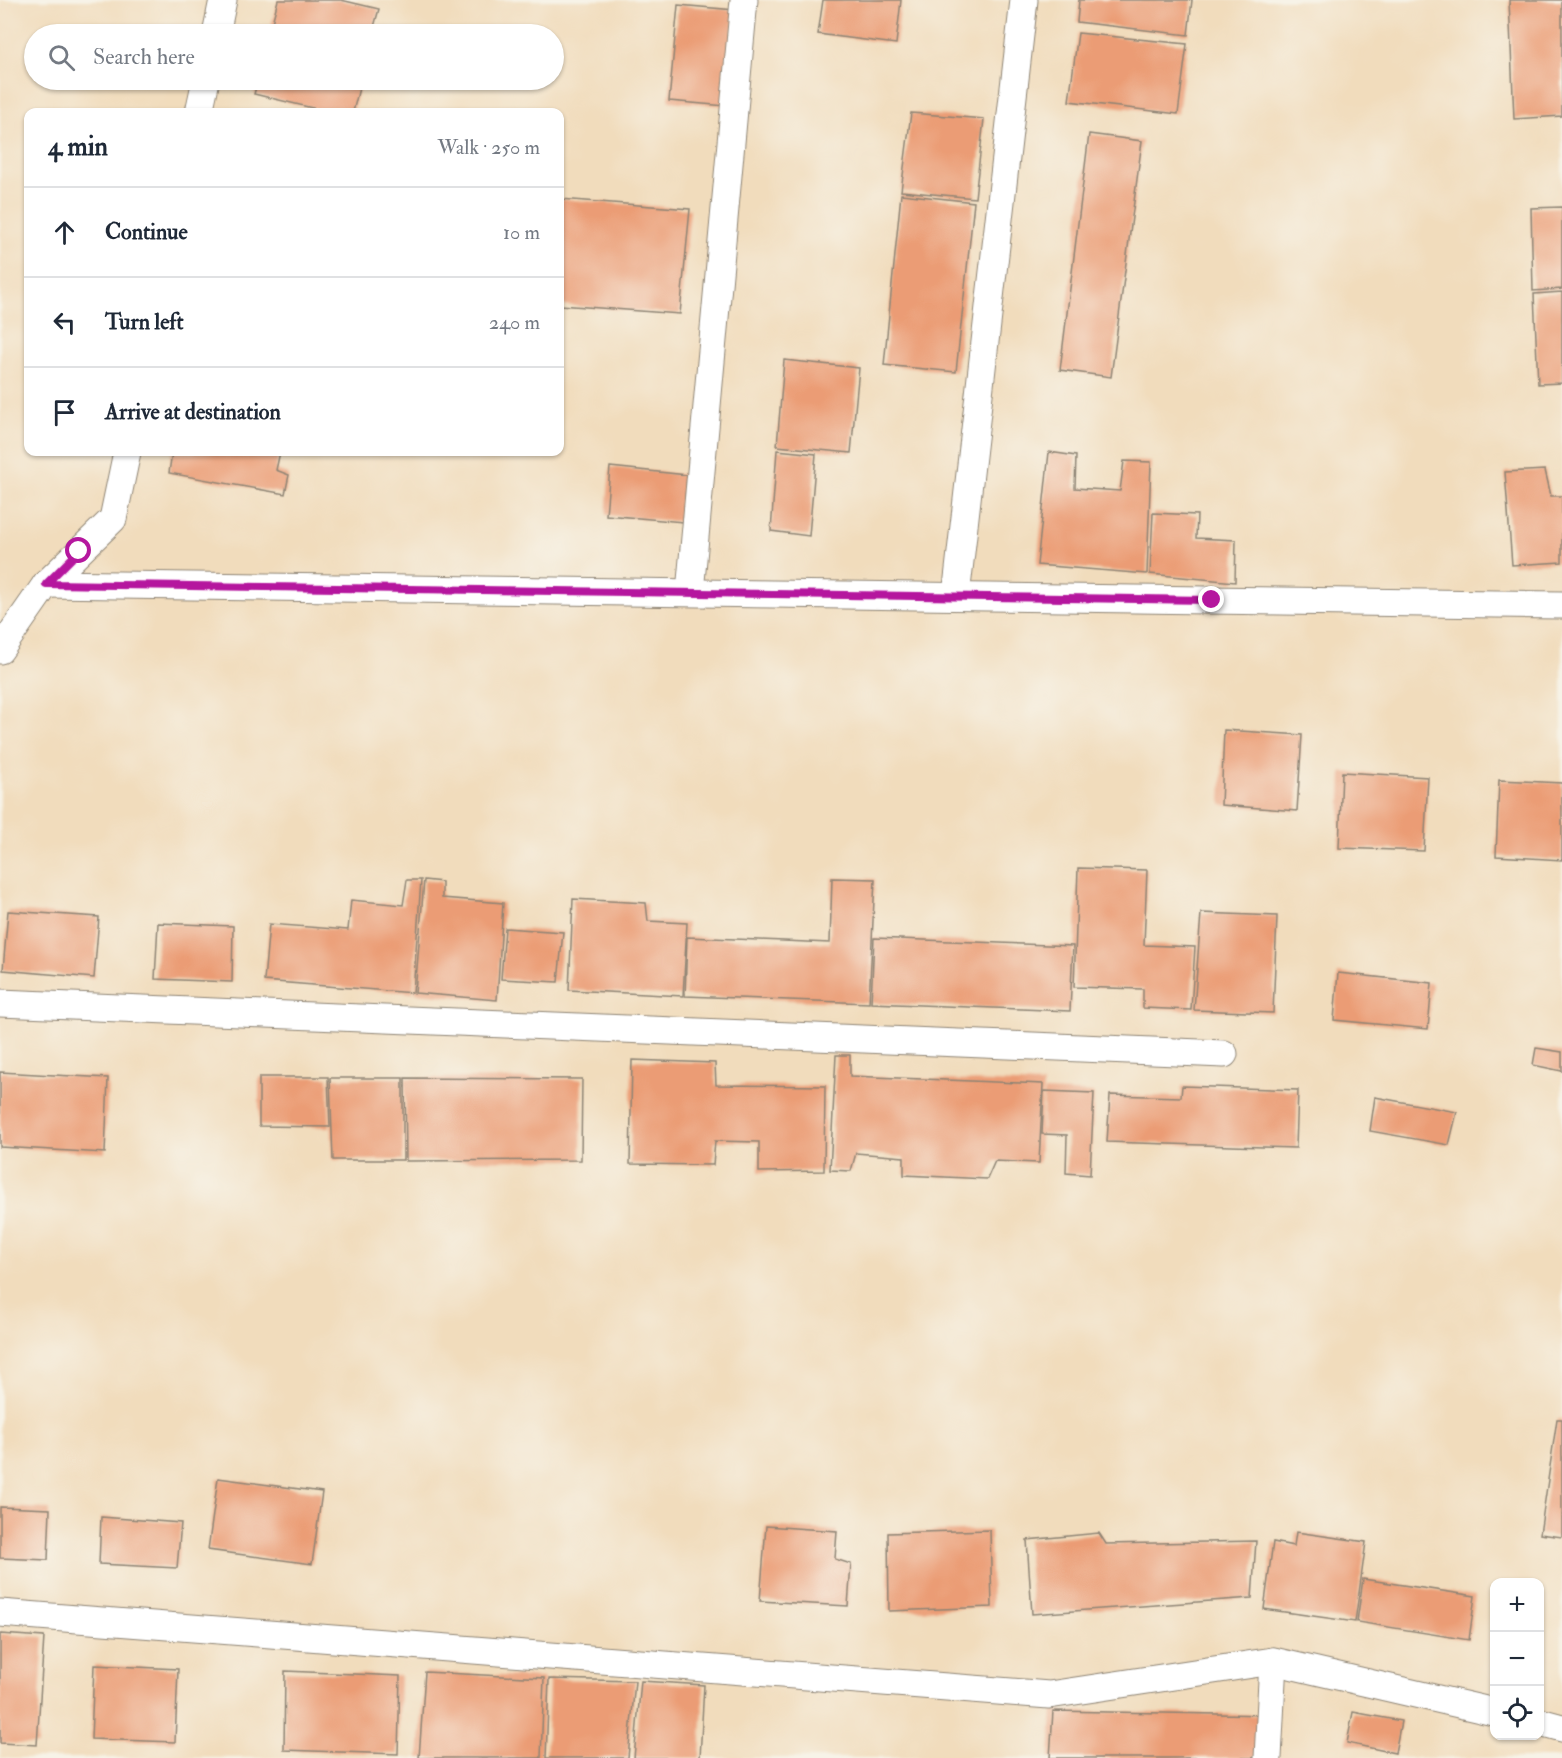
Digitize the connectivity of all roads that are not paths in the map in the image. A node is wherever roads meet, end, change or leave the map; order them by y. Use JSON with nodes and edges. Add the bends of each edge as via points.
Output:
{"nodes":[{"id":1,"x":223,"y":0,"type":"edge"},
{"id":2,"x":744,"y":0,"type":"edge"},
{"id":3,"x":1024,"y":0,"type":"edge"},
{"id":4,"x":218,"y":24,"type":"edge"},
{"id":5,"x":204,"y":90,"type":"edge"},
{"id":6,"x":200,"y":108,"type":"edge"},
{"id":7,"x":126,"y":456,"type":"edge"},
{"id":8,"x":46,"y":584,"type":"junction"},
{"id":9,"x":690,"y":592,"type":"junction"},
{"id":10,"x":956,"y":596,"type":"junction"},
{"id":11,"x":1562,"y":605,"type":"edge"},
{"id":12,"x":0,"y":650,"type":"edge"},
{"id":13,"x":0,"y":1003,"type":"edge"},
{"id":14,"x":1224,"y":1054,"type":"dead end"},
{"id":15,"x":0,"y":1613,"type":"edge"},
{"id":16,"x":1273,"y":1661,"type":"junction"},
{"id":17,"x":1490,"y":1711,"type":"edge"},
{"id":18,"x":1544,"y":1723,"type":"edge"},
{"id":19,"x":1562,"y":1728,"type":"edge"},
{"id":20,"x":1268,"y":1758,"type":"edge"}],
"edges":[{"from":1,"to":4,"type":"street"},
{"from":2,"to":9,"type":"street"},
{"from":3,"to":10,"type":"street"},
{"from":5,"to":6,"type":"street"},
{"from":7,"to":8,"type":"street","via":[[113,519]]},
{"from":8,"to":9,"type":"street"},
{"from":8,"to":12,"type":"street"},
{"from":9,"to":10,"type":"street"},
{"from":10,"to":11,"type":"street"},
{"from":13,"to":14,"type":"street"},
{"from":15,"to":16,"type":"street","via":[[1049,1695]]},
{"from":16,"to":17,"type":"street"},
{"from":16,"to":20,"type":"street"},
{"from":18,"to":19,"type":"street"}]}
